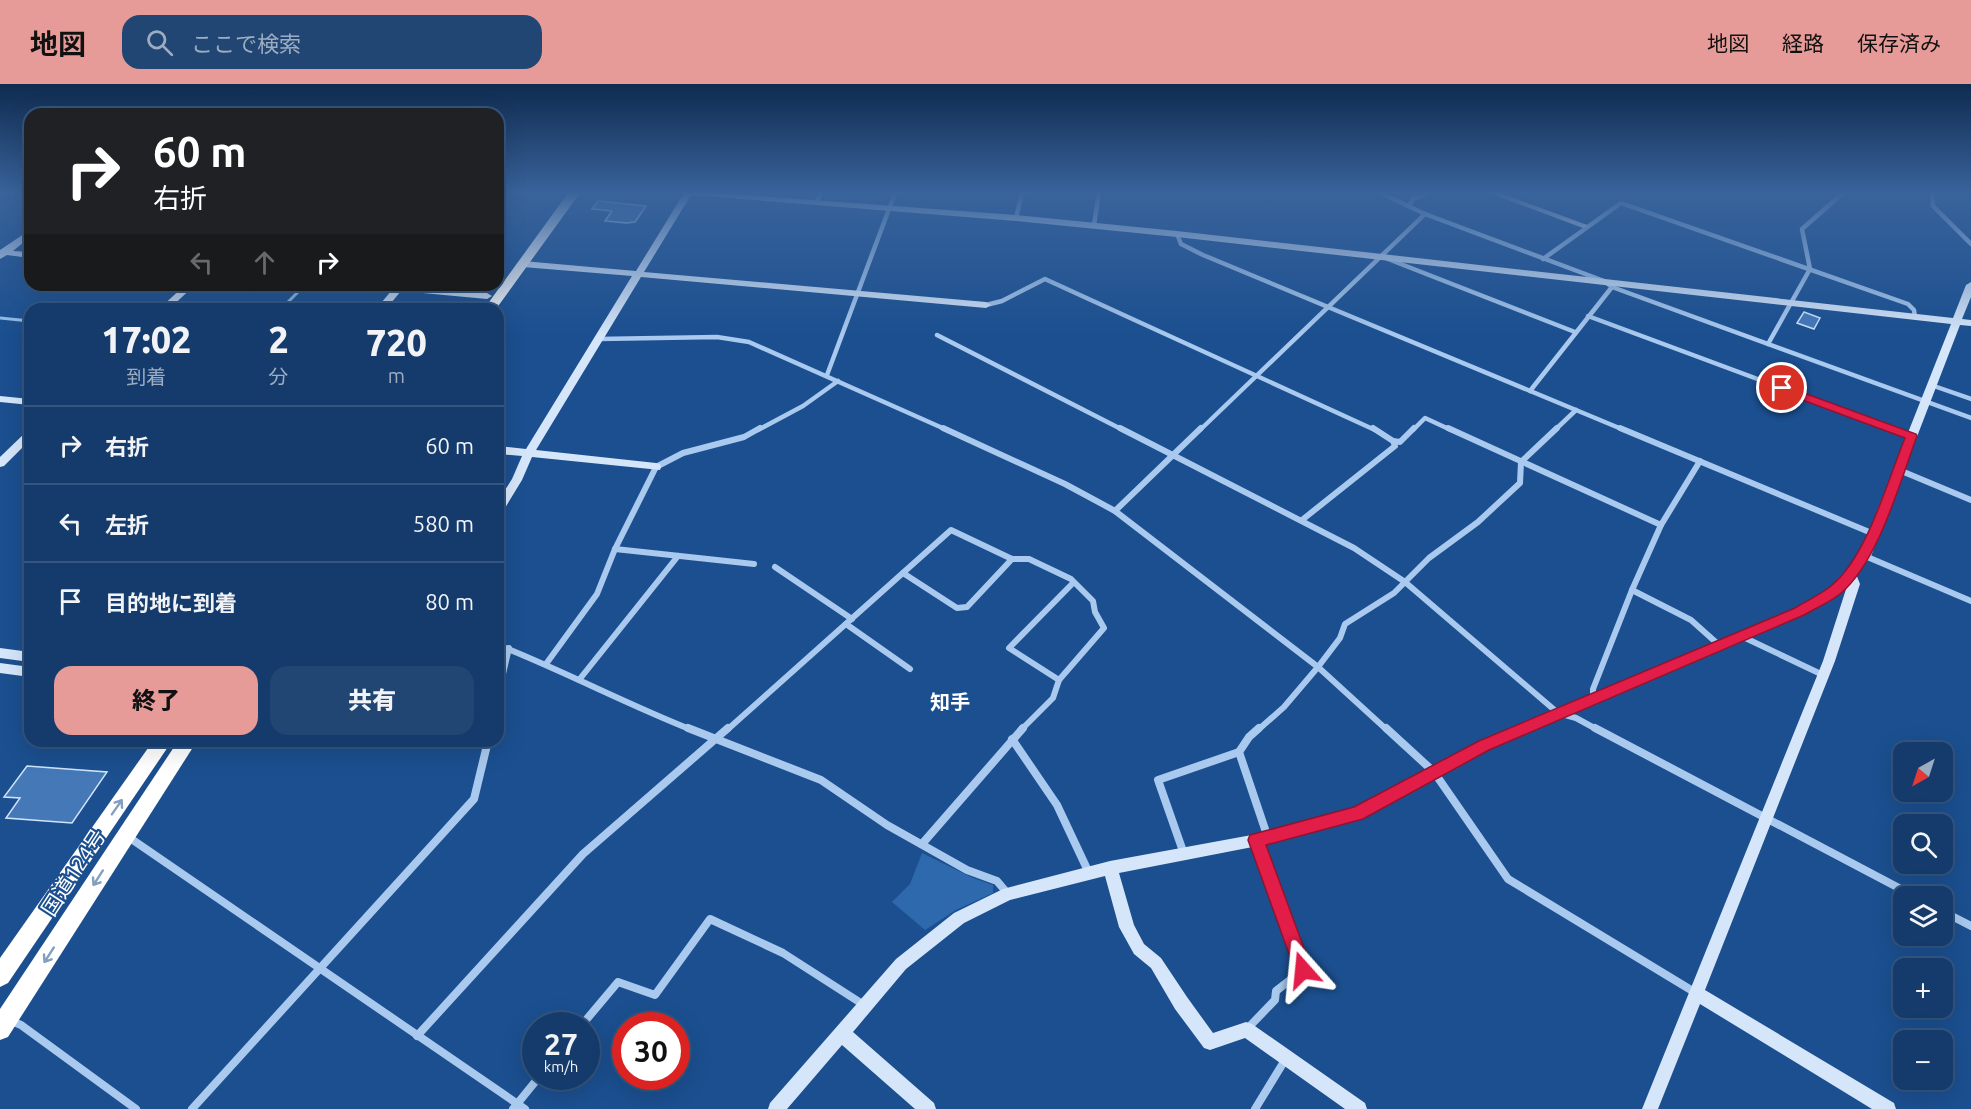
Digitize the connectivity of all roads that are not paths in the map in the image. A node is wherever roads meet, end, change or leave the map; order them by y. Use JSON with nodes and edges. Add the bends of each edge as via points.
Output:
{"nodes":[{"id":1,"x":19,"y":241,"type":"edge"},
{"id":2,"x":529,"y":241,"type":"edge"},
{"id":3,"x":540,"y":241,"type":"edge"},
{"id":4,"x":659,"y":241,"type":"edge"},
{"id":5,"x":877,"y":241,"type":"edge"},
{"id":6,"x":1180,"y":241,"type":"edge"},
{"id":7,"x":1240,"y":241,"type":"edge"},
{"id":8,"x":1396,"y":241,"type":"edge"},
{"id":9,"x":1495,"y":241,"type":"edge"},
{"id":10,"x":1567,"y":241,"type":"edge"},
{"id":11,"x":1731,"y":241,"type":"edge"},
{"id":12,"x":1804,"y":241,"type":"edge"},
{"id":13,"x":2,"y":253,"type":"edge"},
{"id":14,"x":24,"y":255,"type":"edge"},
{"id":15,"x":1380,"y":256,"type":"junction"},
{"id":16,"x":1543,"y":259,"type":"junction"},
{"id":17,"x":523,"y":264,"type":"junction"},
{"id":18,"x":1810,"y":269,"type":"junction"},
{"id":19,"x":638,"y":274,"type":"junction"},
{"id":20,"x":504,"y":277,"type":"edge"},
{"id":21,"x":504,"y":282,"type":"edge"},
{"id":22,"x":1608,"y":284,"type":"junction"},
{"id":23,"x":1971,"y":285,"type":"edge"},
{"id":24,"x":184,"y":291,"type":"edge"},
{"id":25,"x":396,"y":291,"type":"edge"},
{"id":26,"x":466,"y":291,"type":"edge"},
{"id":27,"x":493,"y":293,"type":"edge"},
{"id":28,"x":858,"y":293,"type":"junction"},
{"id":29,"x":1790,"y":302,"type":"junction"},
{"id":30,"x":170,"y":303,"type":"edge"},
{"id":31,"x":386,"y":303,"type":"edge"},
{"id":32,"x":986,"y":305,"type":"joint"},
{"id":33,"x":1328,"y":306,"type":"junction"},
{"id":34,"x":1588,"y":316,"type":"junction"},
{"id":35,"x":1915,"y":317,"type":"junction"},
{"id":36,"x":1956,"y":321,"type":"junction"},
{"id":37,"x":1971,"y":323,"type":"edge"},
{"id":38,"x":1575,"y":332,"type":"junction"},
{"id":39,"x":937,"y":335,"type":"dead end"},
{"id":40,"x":599,"y":339,"type":"junction"},
{"id":41,"x":1768,"y":344,"type":"junction"},
{"id":42,"x":827,"y":375,"type":"junction"},
{"id":43,"x":1257,"y":376,"type":"junction"},
{"id":44,"x":837,"y":381,"type":"junction"},
{"id":45,"x":1931,"y":385,"type":"junction"},
{"id":46,"x":1530,"y":391,"type":"junction"},
{"id":47,"x":0,"y":399,"type":"edge"},
{"id":48,"x":1971,"y":399,"type":"edge"},
{"id":49,"x":24,"y":401,"type":"edge"},
{"id":50,"x":1925,"y":401,"type":"junction"},
{"id":51,"x":1576,"y":410,"type":"junction"},
{"id":52,"x":1971,"y":418,"type":"edge"},
{"id":53,"x":1911,"y":436,"type":"junction"},
{"id":54,"x":24,"y":440,"type":"edge"},
{"id":55,"x":1393,"y":441,"type":"junction"},
{"id":56,"x":504,"y":451,"type":"edge"},
{"id":57,"x":529,"y":453,"type":"junction"},
{"id":58,"x":1172,"y":456,"type":"junction"},
{"id":59,"x":1700,"y":461,"type":"junction"},
{"id":60,"x":0,"y":462,"type":"edge"},
{"id":61,"x":1521,"y":462,"type":"junction"},
{"id":62,"x":656,"y":467,"type":"junction"},
{"id":63,"x":1899,"y":470,"type":"junction"},
{"id":64,"x":1971,"y":500,"type":"edge"},
{"id":65,"x":504,"y":501,"type":"edge"},
{"id":66,"x":1115,"y":511,"type":"junction"},
{"id":67,"x":1302,"y":520,"type":"junction"},
{"id":68,"x":1662,"y":525,"type":"junction"},
{"id":69,"x":1874,"y":534,"type":"junction"},
{"id":70,"x":615,"y":549,"type":"junction"},
{"id":71,"x":678,"y":556,"type":"junction"},
{"id":72,"x":1864,"y":556,"type":"junction"},
{"id":73,"x":1012,"y":559,"type":"junction"},
{"id":74,"x":754,"y":564,"type":"dead end"},
{"id":75,"x":775,"y":567,"type":"dead end"},
{"id":76,"x":903,"y":573,"type":"junction"},
{"id":77,"x":1850,"y":575,"type":"junction"},
{"id":78,"x":1405,"y":582,"type":"junction"},
{"id":79,"x":1073,"y":583,"type":"junction"},
{"id":80,"x":1632,"y":590,"type":"junction"},
{"id":81,"x":1971,"y":601,"type":"edge"},
{"id":82,"x":852,"y":619,"type":"junction"},
{"id":83,"x":846,"y":624,"type":"junction"},
{"id":84,"x":1740,"y":636,"type":"junction"},
{"id":85,"x":1719,"y":645,"type":"junction"},
{"id":86,"x":504,"y":647,"type":"edge"},
{"id":87,"x":509,"y":648,"type":"junction"},
{"id":88,"x":0,"y":653,"type":"edge"},
{"id":89,"x":24,"y":656,"type":"edge"},
{"id":90,"x":546,"y":664,"type":"junction"},
{"id":91,"x":1318,"y":667,"type":"junction"},
{"id":92,"x":0,"y":668,"type":"edge"},
{"id":93,"x":504,"y":669,"type":"edge"},
{"id":94,"x":910,"y":669,"type":"dead end"},
{"id":95,"x":24,"y":671,"type":"edge"},
{"id":96,"x":1823,"y":675,"type":"junction"},
{"id":97,"x":579,"y":680,"type":"junction"},
{"id":98,"x":1059,"y":680,"type":"junction"},
{"id":99,"x":1593,"y":698,"type":"junction"},
{"id":100,"x":1558,"y":713,"type":"junction"},
{"id":101,"x":1012,"y":739,"type":"junction"},
{"id":102,"x":715,"y":741,"type":"junction"},
{"id":103,"x":159,"y":747,"type":"edge"},
{"id":104,"x":184,"y":747,"type":"edge"},
{"id":105,"x":487,"y":747,"type":"edge"},
{"id":106,"x":1239,"y":752,"type":"junction"},
{"id":107,"x":1434,"y":772,"type":"junction"},
{"id":108,"x":1765,"y":818,"type":"junction"},
{"id":109,"x":126,"y":834,"type":"junction"},
{"id":110,"x":1262,"y":839,"type":"junction"},
{"id":111,"x":922,"y":844,"type":"junction"},
{"id":112,"x":1184,"y":854,"type":"junction"},
{"id":113,"x":1110,"y":868,"type":"junction"},
{"id":114,"x":1089,"y":874,"type":"junction"},
{"id":115,"x":1895,"y":886,"type":"edge"},
{"id":116,"x":1008,"y":894,"type":"junction"},
{"id":117,"x":80,"y":906,"type":"junction"},
{"id":118,"x":1953,"y":917,"type":"edge"},
{"id":119,"x":1971,"y":926,"type":"edge"},
{"id":120,"x":319,"y":969,"type":"junction"},
{"id":121,"x":0,"y":976,"type":"edge"},
{"id":122,"x":0,"y":985,"type":"edge"},
{"id":123,"x":1696,"y":993,"type":"junction"},
{"id":124,"x":864,"y":1005,"type":"junction"},
{"id":125,"x":593,"y":1012,"type":"edge"},
{"id":126,"x":3,"y":1024,"type":"edge"},
{"id":127,"x":1246,"y":1030,"type":"junction"},
{"id":128,"x":841,"y":1033,"type":"junction"},
{"id":129,"x":417,"y":1036,"type":"junction"},
{"id":130,"x":1287,"y":1057,"type":"junction"},
{"id":131,"x":530,"y":1090,"type":"edge"},
{"id":132,"x":518,"y":1107,"type":"edge"},
{"id":133,"x":136,"y":1109,"type":"edge"},
{"id":134,"x":192,"y":1109,"type":"edge"},
{"id":135,"x":776,"y":1109,"type":"edge"},
{"id":136,"x":928,"y":1109,"type":"edge"},
{"id":137,"x":1255,"y":1109,"type":"edge"},
{"id":138,"x":1359,"y":1109,"type":"edge"},
{"id":139,"x":1650,"y":1109,"type":"edge"},
{"id":140,"x":1888,"y":1109,"type":"edge"}],
"edges":[{"from":1,"to":13,"type":"street"},
{"from":2,"to":20,"type":"highway"},
{"from":3,"to":17,"type":"highway"},
{"from":4,"to":19,"type":"street"},
{"from":5,"to":28,"type":"street"},
{"from":6,"to":33,"type":"street","via":[[1203,255]]},
{"from":7,"to":15,"type":"street"},
{"from":8,"to":15,"type":"street"},
{"from":9,"to":16,"type":"street"},
{"from":10,"to":16,"type":"street"},
{"from":11,"to":18,"type":"street"},
{"from":12,"to":18,"type":"street"},
{"from":13,"to":14,"type":"street"},
{"from":15,"to":22,"type":"street"},
{"from":15,"to":33,"type":"street"},
{"from":15,"to":38,"type":"street"},
{"from":16,"to":22,"type":"street"},
{"from":17,"to":19,"type":"street"},
{"from":17,"to":21,"type":"highway"},
{"from":18,"to":29,"type":"street"},
{"from":18,"to":35,"type":"street","via":[[1908,304]]},
{"from":19,"to":28,"type":"street"},
{"from":19,"to":40,"type":"street"},
{"from":22,"to":29,"type":"street"},
{"from":22,"to":34,"type":"street"},
{"from":22,"to":41,"type":"street"},
{"from":23,"to":36,"type":"street"},
{"from":24,"to":30,"type":"street"},
{"from":25,"to":31,"type":"street"},
{"from":26,"to":27,"type":"street"},
{"from":28,"to":32,"type":"street"},
{"from":28,"to":42,"type":"street"},
{"from":29,"to":35,"type":"street"},
{"from":29,"to":41,"type":"street"},
{"from":32,"to":43,"type":"street","via":[[1045,279]]},
{"from":33,"to":43,"type":"street"},
{"from":33,"to":46,"type":"street"},
{"from":34,"to":38,"type":"street"},
{"from":34,"to":53,"type":"street"},
{"from":35,"to":36,"type":"street"},
{"from":36,"to":37,"type":"street"},
{"from":36,"to":45,"type":"street"},
{"from":38,"to":46,"type":"street"},
{"from":39,"to":58,"type":"street"},
{"from":40,"to":42,"type":"street","via":[[717,337],[749,342]]},
{"from":40,"to":57,"type":"street"},
{"from":41,"to":50,"type":"street"},
{"from":42,"to":44,"type":"street"},
{"from":43,"to":55,"type":"street","via":[[1364,423]]},
{"from":43,"to":58,"type":"street"},
{"from":44,"to":62,"type":"street","via":[[803,406],[744,436],[683,453]]},
{"from":44,"to":66,"type":"street","via":[[1065,484]]},
{"from":45,"to":48,"type":"street"},
{"from":45,"to":50,"type":"street"},
{"from":46,"to":51,"type":"street"},
{"from":47,"to":49,"type":"street"},
{"from":50,"to":52,"type":"street"},
{"from":50,"to":53,"type":"street"},
{"from":51,"to":59,"type":"street"},
{"from":51,"to":61,"type":"street"},
{"from":53,"to":63,"type":"street"},
{"from":54,"to":60,"type":"street"},
{"from":55,"to":61,"type":"street","via":[[1401,442],[1425,418]]},
{"from":55,"to":67,"type":"street","via":[[1395,446]]},
{"from":56,"to":57,"type":"street"},
{"from":57,"to":62,"type":"street"},
{"from":57,"to":65,"type":"street"},
{"from":58,"to":66,"type":"street"},
{"from":58,"to":67,"type":"street"},
{"from":59,"to":68,"type":"street"},
{"from":59,"to":69,"type":"street"},
{"from":61,"to":68,"type":"street"},
{"from":61,"to":78,"type":"street","via":[[1520,483]]},
{"from":62,"to":70,"type":"street"},
{"from":63,"to":64,"type":"street"},
{"from":63,"to":69,"type":"street"},
{"from":66,"to":91,"type":"street"},
{"from":67,"to":78,"type":"street"},
{"from":68,"to":80,"type":"street"},
{"from":69,"to":72,"type":"street"},
{"from":70,"to":71,"type":"street"},
{"from":70,"to":90,"type":"street","via":[[597,594]]},
{"from":71,"to":74,"type":"street"},
{"from":71,"to":97,"type":"street"},
{"from":72,"to":77,"type":"street"},
{"from":72,"to":81,"type":"street"},
{"from":73,"to":76,"type":"street","via":[[951,530]]},
{"from":73,"to":76,"type":"street","via":[[967,607],[957,608]]},
{"from":73,"to":79,"type":"street","via":[[1029,559]]},
{"from":75,"to":82,"type":"street"},
{"from":76,"to":82,"type":"street"},
{"from":77,"to":84,"type":"street","via":[[1835,590],[1800,612]]},
{"from":77,"to":96,"type":"street","via":[[1854,585]]},
{"from":78,"to":91,"type":"street","via":[[1345,624],[1340,638]]},
{"from":78,"to":100,"type":"street"},
{"from":79,"to":98,"type":"street","via":[[1093,601],[1104,628]]},
{"from":79,"to":98,"type":"street","via":[[1009,648]]},
{"from":80,"to":85,"type":"street","via":[[1691,620]]},
{"from":80,"to":99,"type":"street","via":[[1593,689]]},
{"from":82,"to":83,"type":"street"},
{"from":83,"to":94,"type":"street"},
{"from":83,"to":102,"type":"street"},
{"from":84,"to":85,"type":"street"},
{"from":84,"to":96,"type":"street"},
{"from":85,"to":99,"type":"street"},
{"from":86,"to":87,"type":"street"},
{"from":87,"to":90,"type":"street"},
{"from":87,"to":93,"type":"street"},
{"from":88,"to":89,"type":"street"},
{"from":90,"to":97,"type":"street"},
{"from":91,"to":106,"type":"street"},
{"from":91,"to":107,"type":"street"},
{"from":92,"to":95,"type":"street"},
{"from":96,"to":108,"type":"street"},
{"from":97,"to":102,"type":"street"},
{"from":98,"to":101,"type":"street","via":[[1053,698]]},
{"from":99,"to":100,"type":"street"},
{"from":100,"to":107,"type":"street"},
{"from":100,"to":108,"type":"street","via":[[1576,718]]},
{"from":101,"to":111,"type":"street"},
{"from":101,"to":114,"type":"street","via":[[1057,805]]},
{"from":102,"to":111,"type":"street","via":[[821,780]]},
{"from":102,"to":129,"type":"street","via":[[583,854]]},
{"from":121,"to":103,"type":"highway","name":"国道124号","one_way":true},
{"from":104,"to":109,"type":"highway","name":"国道124号"},
{"from":105,"to":120,"type":"street","via":[[474,799]]},
{"from":106,"to":110,"type":"street"},
{"from":106,"to":112,"type":"street","via":[[1158,780]]},
{"from":107,"to":110,"type":"street","via":[[1357,814]]},
{"from":107,"to":123,"type":"street","via":[[1508,879]]},
{"from":108,"to":115,"type":"street"},
{"from":108,"to":123,"type":"street"},
{"from":109,"to":117,"type":"highway","name":"国道124号","one_way":true},
{"from":109,"to":120,"type":"street"},
{"from":110,"to":112,"type":"street"},
{"from":110,"to":127,"type":"street","via":[[1303,970],[1276,991],[1275,1000]]},
{"from":111,"to":116,"type":"street","via":[[967,870],[997,881]]},
{"from":112,"to":113,"type":"street"},
{"from":113,"to":114,"type":"street"},
{"from":113,"to":127,"type":"street","via":[[1127,927],[1139,949],[1156,963],[1210,1042]]},
{"from":114,"to":116,"type":"street"},
{"from":116,"to":124,"type":"street","via":[[958,918],[901,964]]},
{"from":117,"to":122,"type":"highway","via":[[69,904],[60,908],[28,954]]},
{"from":117,"to":126,"type":"highway","name":"国道124号","one_way":true},
{"from":118,"to":119,"type":"street"},
{"from":120,"to":129,"type":"street"},
{"from":120,"to":134,"type":"street"},
{"from":123,"to":139,"type":"street"},
{"from":123,"to":140,"type":"street"},
{"from":124,"to":125,"type":"street","via":[[783,953],[710,919],[654,995],[618,981]]},
{"from":124,"to":128,"type":"street"},
{"from":126,"to":133,"type":"street","via":[[21,1025]]},
{"from":127,"to":130,"type":"street"},
{"from":128,"to":135,"type":"street"},
{"from":128,"to":136,"type":"street"},
{"from":129,"to":132,"type":"street"},
{"from":130,"to":137,"type":"street"},
{"from":130,"to":138,"type":"street"},
{"from":131,"to":132,"type":"street"}]}
